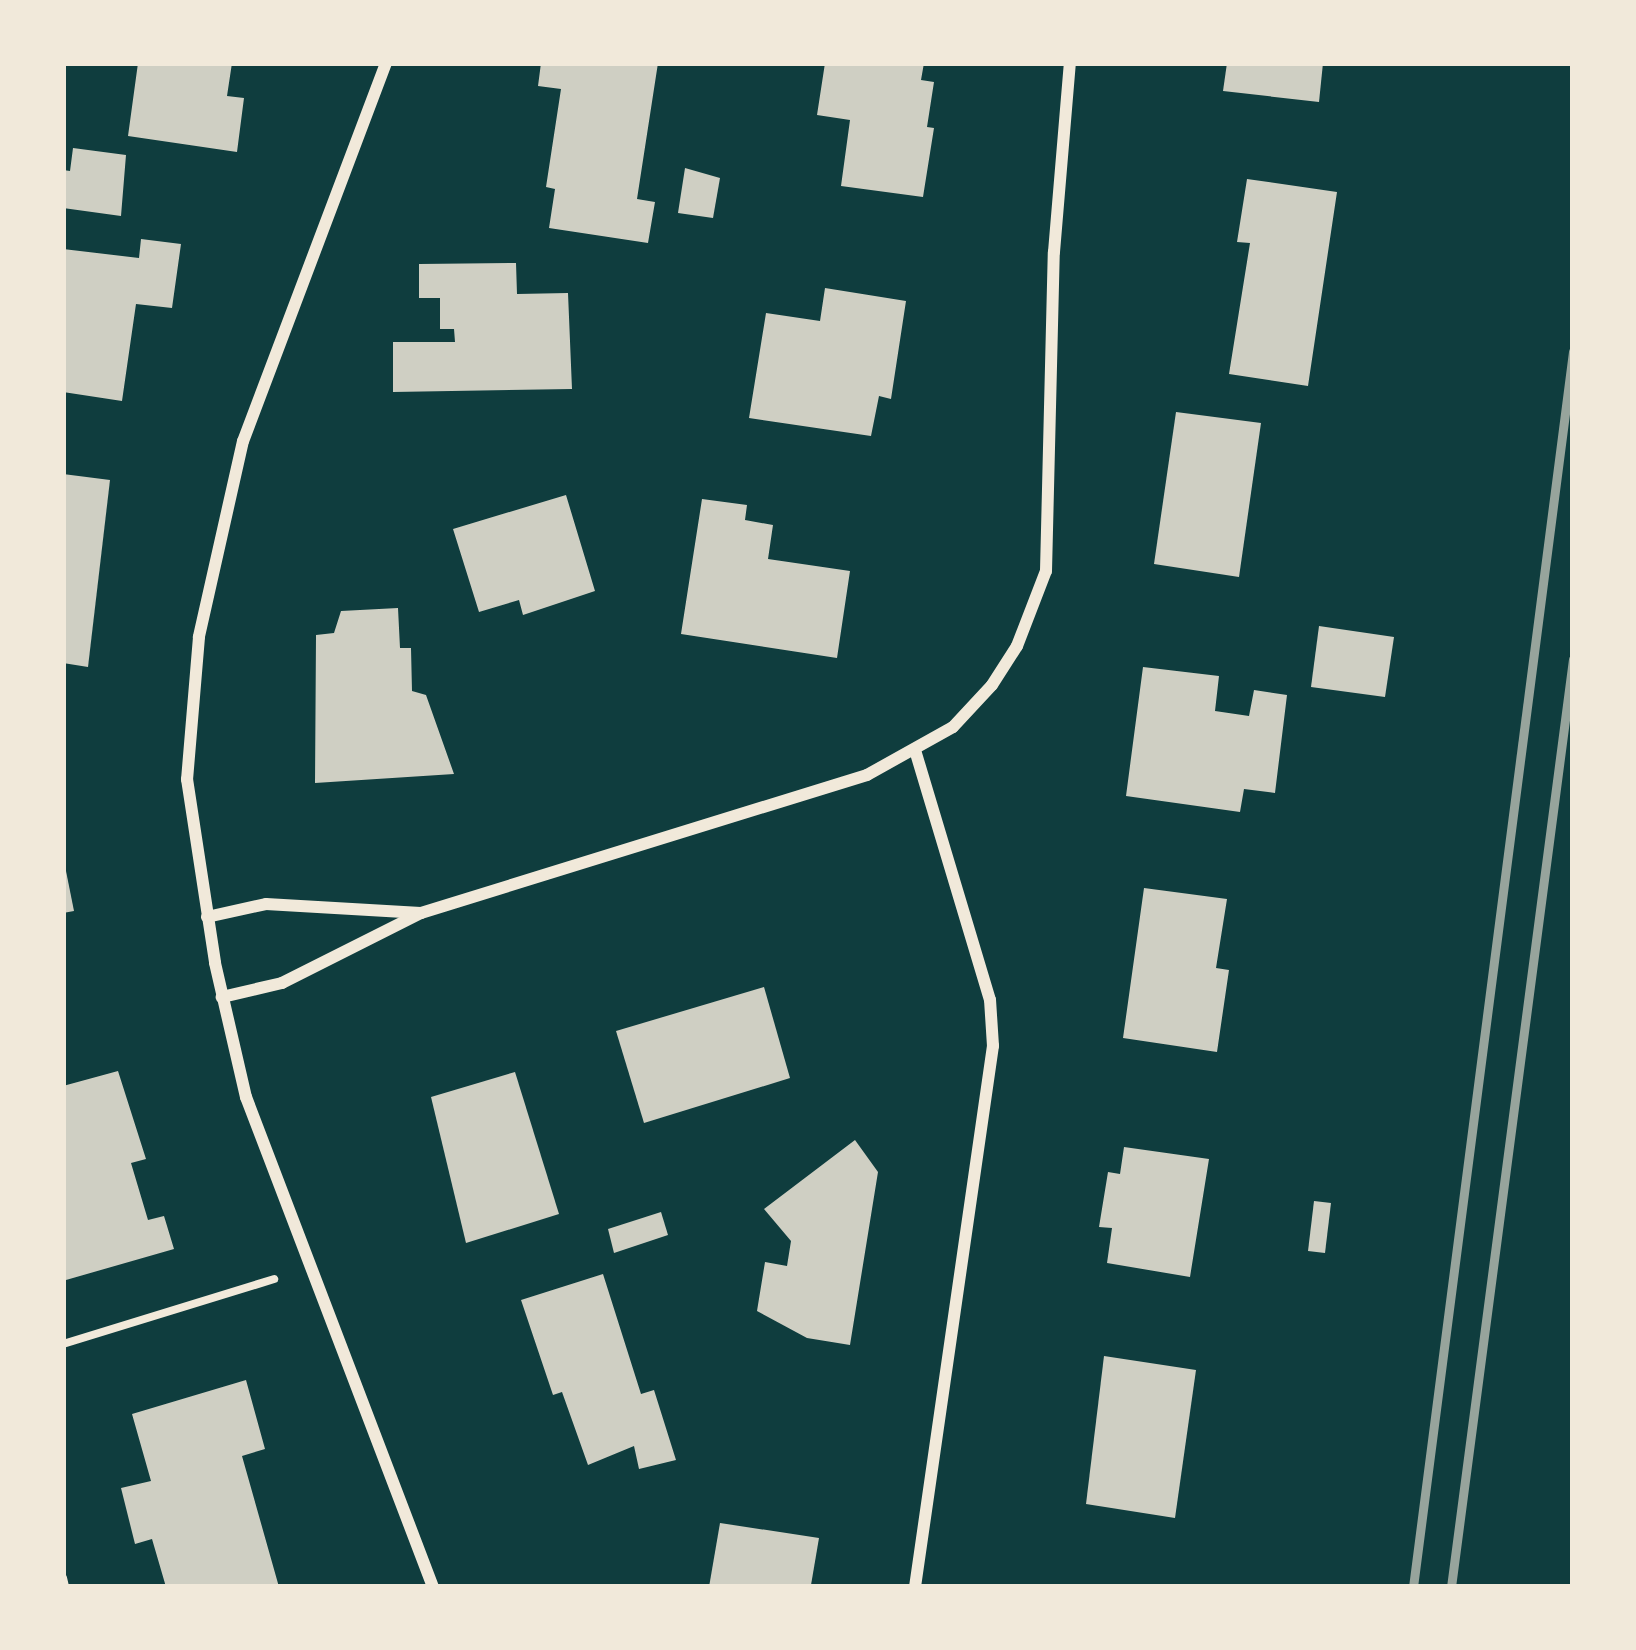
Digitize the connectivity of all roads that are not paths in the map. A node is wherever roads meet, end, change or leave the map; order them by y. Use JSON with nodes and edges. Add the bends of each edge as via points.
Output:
{"nodes":[{"id":1,"x":386,"y":63,"type":"edge"},
{"id":2,"x":1070,"y":63,"type":"edge"},
{"id":3,"x":916,"y":753,"type":"junction"},
{"id":4,"x":421,"y":913,"type":"junction"},
{"id":5,"x":207,"y":917,"type":"junction"},
{"id":6,"x":222,"y":998,"type":"junction"},
{"id":7,"x":433,"y":1587,"type":"edge"},
{"id":8,"x":915,"y":1587,"type":"edge"}],
"edges":[{"from":1,"to":5,"type":"street","via":[[265,370],[221,525],[189,709],[188,779]]},
{"from":2,"to":3,"type":"street","via":[[1054,252],[1046,571],[992,685]]},
{"from":3,"to":4,"type":"street"},
{"from":3,"to":8,"type":"street","via":[[990,1000],[993,1046]]},
{"from":4,"to":5,"type":"street","via":[[266,904]]},
{"from":4,"to":6,"type":"street","via":[[282,983]]},
{"from":5,"to":6,"type":"street"},
{"from":6,"to":7,"type":"street","via":[[245,1097]]}]}
